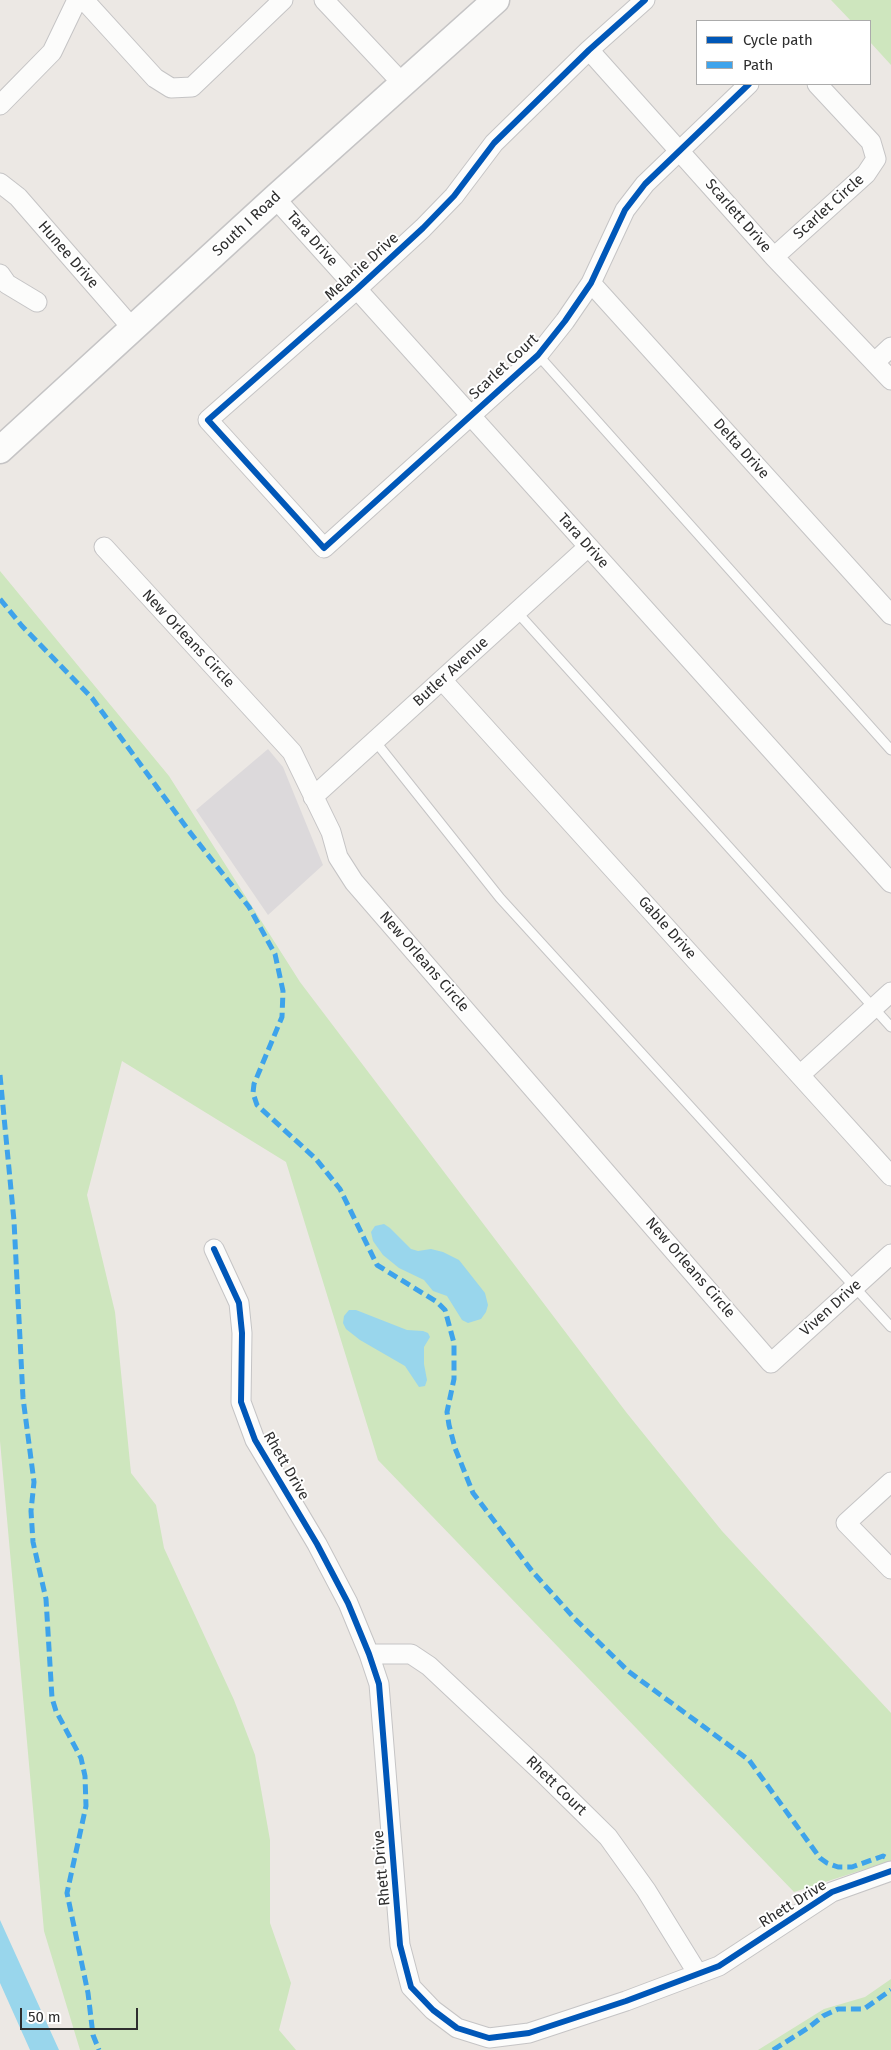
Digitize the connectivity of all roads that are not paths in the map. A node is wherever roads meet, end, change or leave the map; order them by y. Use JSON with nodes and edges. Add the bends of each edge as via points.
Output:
{"nodes":[{"id":1,"x":78,"y":0,"type":"edge"},
{"id":2,"x":84,"y":0,"type":"edge"},
{"id":3,"x":283,"y":0,"type":"edge"},
{"id":4,"x":324,"y":0,"type":"edge"},
{"id":5,"x":496,"y":0,"type":"edge"},
{"id":6,"x":645,"y":0,"type":"edge"},
{"id":7,"x":589,"y":50,"type":"junction"},
{"id":8,"x":403,"y":84,"type":"junction"},
{"id":9,"x":748,"y":85,"type":"edge"},
{"id":10,"x":819,"y":85,"type":"edge"},
{"id":11,"x":0,"y":105,"type":"edge"},
{"id":12,"x":679,"y":149,"type":"junction"},
{"id":13,"x":0,"y":183,"type":"edge"},
{"id":14,"x":275,"y":198,"type":"junction"},
{"id":15,"x":774,"y":257,"type":"junction"},
{"id":16,"x":0,"y":274,"type":"edge"},
{"id":17,"x":591,"y":283,"type":"junction"},
{"id":18,"x":357,"y":289,"type":"junction"},
{"id":19,"x":37,"y":302,"type":"dead end"},
{"id":20,"x":133,"y":329,"type":"junction"},
{"id":21,"x":891,"y":347,"type":"edge"},
{"id":22,"x":538,"y":355,"type":"junction"},
{"id":23,"x":875,"y":362,"type":"junction"},
{"id":24,"x":891,"y":380,"type":"edge"},
{"id":25,"x":470,"y":416,"type":"junction"},
{"id":26,"x":0,"y":450,"type":"edge"},
{"id":27,"x":104,"y":547,"type":"dead end"},
{"id":28,"x":588,"y":547,"type":"junction"},
{"id":29,"x":324,"y":548,"type":"joint"},
{"id":30,"x":517,"y":612,"type":"junction"},
{"id":31,"x":891,"y":615,"type":"edge"},
{"id":32,"x":442,"y":680,"type":"junction"},
{"id":33,"x":375,"y":741,"type":"junction"},
{"id":34,"x":891,"y":750,"type":"edge"},
{"id":35,"x":314,"y":797,"type":"junction"},
{"id":36,"x":891,"y":882,"type":"edge"},
{"id":37,"x":891,"y":992,"type":"edge"},
{"id":38,"x":874,"y":1008,"type":"junction"},
{"id":39,"x":891,"y":1027,"type":"edge"},
{"id":40,"x":800,"y":1074,"type":"junction"},
{"id":41,"x":891,"y":1176,"type":"edge"},
{"id":42,"x":214,"y":1249,"type":"dead end"},
{"id":43,"x":891,"y":1254,"type":"edge"},
{"id":44,"x":854,"y":1287,"type":"junction"},
{"id":45,"x":891,"y":1328,"type":"edge"},
{"id":46,"x":771,"y":1362,"type":"joint"},
{"id":47,"x":891,"y":1482,"type":"edge"},
{"id":48,"x":891,"y":1569,"type":"edge"},
{"id":49,"x":369,"y":1654,"type":"junction"},
{"id":50,"x":891,"y":1871,"type":"edge"},
{"id":51,"x":698,"y":1974,"type":"junction"}],
"edges":[{"from":1,"to":11,"type":"street","via":[[52,52]]},
{"from":2,"to":3,"type":"street","via":[[155,78],[171,88],[192,87]]},
{"from":4,"to":8,"type":"street"},
{"from":5,"to":8,"type":"main road","name":"South I Road"},
{"from":6,"to":7,"type":"street","name":"Melanie Drive"},
{"from":7,"to":12,"type":"street","name":"Scarlett Drive"},
{"from":7,"to":18,"type":"street","name":"Melanie Drive","via":[[494,143],[454,196],[423,228]]},
{"from":8,"to":14,"type":"main road","name":"South I Road"},
{"from":9,"to":12,"type":"street"},
{"from":10,"to":15,"type":"street","name":"Scarlet Circle","via":[[871,142],[876,159],[866,174]]},
{"from":12,"to":15,"type":"street","name":"Scarlett Drive"},
{"from":12,"to":17,"type":"street","name":"Scarlet Court","via":[[625,210]]},
{"from":13,"to":20,"type":"street","name":"Hunee Drive","via":[[18,197]]},
{"from":14,"to":18,"type":"street","name":"Tara Drive"},
{"from":14,"to":20,"type":"main road","name":"South I Road"},
{"from":15,"to":23,"type":"street","name":"Scarlett Drive"},
{"from":16,"to":19,"type":"street","via":[[7,284]]},
{"from":17,"to":22,"type":"street","name":"Scarlet Court"},
{"from":17,"to":31,"type":"street","name":"Delta Drive"},
{"from":18,"to":25,"type":"street","name":"Tara Drive"},
{"from":18,"to":29,"type":"street","name":"Melanie Drive","via":[[208,420]]},
{"from":20,"to":26,"type":"main road","name":"South I Road"},
{"from":21,"to":23,"type":"street"},
{"from":22,"to":25,"type":"street","name":"Scarlet Court"},
{"from":22,"to":34,"type":"lane"},
{"from":23,"to":24,"type":"street","name":"Scarlett Drive"},
{"from":25,"to":28,"type":"street","name":"Tara Drive"},
{"from":25,"to":29,"type":"street","name":"Scarlet Court"},
{"from":27,"to":35,"type":"street","name":"New Orleans Circle","via":[[292,752]]},
{"from":28,"to":30,"type":"street","name":"Butler Avenue"},
{"from":28,"to":36,"type":"street","name":"Tara Drive"},
{"from":30,"to":32,"type":"street","name":"Butler Avenue"},
{"from":30,"to":38,"type":"lane"},
{"from":32,"to":33,"type":"street","name":"Butler Avenue"},
{"from":32,"to":40,"type":"street","name":"Gable Drive"},
{"from":33,"to":35,"type":"street","name":"Butler Avenue"},
{"from":33,"to":44,"type":"lane","via":[[500,898]]},
{"from":35,"to":46,"type":"street","name":"New Orleans Circle","via":[[331,832],[338,857],[354,882]]},
{"from":37,"to":38,"type":"street"},
{"from":38,"to":39,"type":"lane"},
{"from":38,"to":40,"type":"street"},
{"from":40,"to":41,"type":"street","name":"Gable Drive"},
{"from":42,"to":49,"type":"street","name":"Rhett Drive","via":[[239,1303],[241,1402],[255,1440],[317,1544],[348,1603]]},
{"from":43,"to":44,"type":"street","name":"Viven Drive"},
{"from":44,"to":45,"type":"lane"},
{"from":44,"to":46,"type":"street","name":"Viven Drive"},
{"from":47,"to":48,"type":"street","via":[[846,1523]]},
{"from":49,"to":51,"type":"street","name":"Rhett Court","via":[[411,1654],[429,1666],[543,1773],[608,1837],[646,1890]]},
{"from":49,"to":51,"type":"street","name":"Rhett Drive","via":[[379,1684],[400,1945],[411,1987],[433,2010],[457,2028],[488,2038],[528,2033]]},
{"from":50,"to":51,"type":"street","name":"Rhett Drive","via":[[832,1892],[719,1966]]}]}
